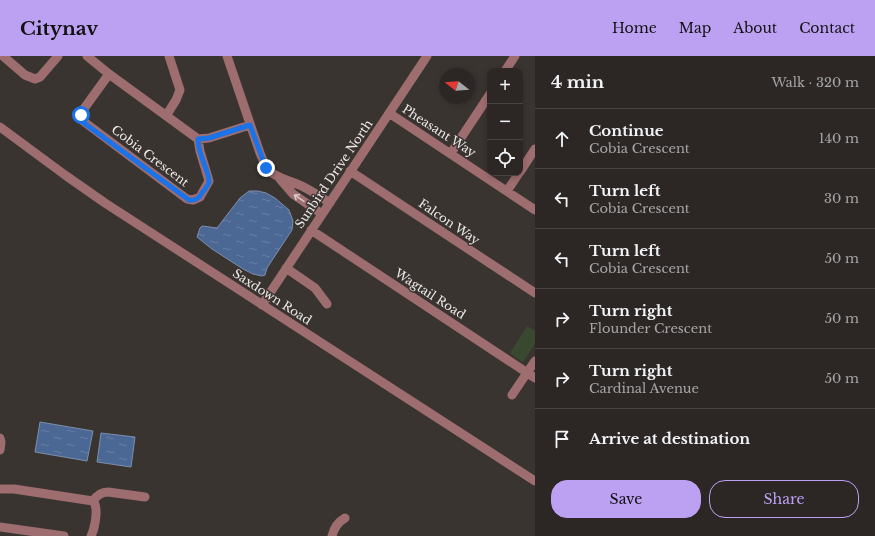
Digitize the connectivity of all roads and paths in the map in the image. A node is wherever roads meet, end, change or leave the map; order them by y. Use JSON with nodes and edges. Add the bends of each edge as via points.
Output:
{"nodes":[{"id":1,"x":3,"y":56,"type":"edge"},
{"id":2,"x":58,"y":56,"type":"edge"},
{"id":3,"x":87,"y":56,"type":"edge"},
{"id":4,"x":169,"y":56,"type":"edge"},
{"id":5,"x":227,"y":56,"type":"edge"},
{"id":6,"x":427,"y":56,"type":"edge"},
{"id":7,"x":515,"y":56,"type":"edge"},
{"id":8,"x":507,"y":68,"type":"edge"},
{"id":9,"x":109,"y":74,"type":"junction"},
{"id":10,"x":487,"y":99,"type":"edge"},
{"id":11,"x":389,"y":113,"type":"junction"},
{"id":12,"x":166,"y":116,"type":"junction"},
{"id":13,"x":250,"y":125,"type":"junction"},
{"id":14,"x":0,"y":127,"type":"edge"},
{"id":15,"x":198,"y":139,"type":"junction"},
{"id":16,"x":535,"y":149,"type":"edge"},
{"id":17,"x":452,"y":153,"type":"junction"},
{"id":18,"x":523,"y":167,"type":"edge"},
{"id":19,"x":350,"y":171,"type":"junction"},
{"id":20,"x":517,"y":176,"type":"edge"},
{"id":21,"x":279,"y":178,"type":"junction"},
{"id":22,"x":507,"y":191,"type":"junction"},
{"id":23,"x":330,"y":202,"type":"junction"},
{"id":24,"x":535,"y":210,"type":"edge"},
{"id":25,"x":322,"y":214,"type":"junction"},
{"id":26,"x":311,"y":230,"type":"junction"},
{"id":27,"x":286,"y":268,"type":"junction"},
{"id":28,"x":535,"y":293,"type":"edge"},
{"id":29,"x":327,"y":304,"type":"dead end"},
{"id":30,"x":262,"y":305,"type":"junction"},
{"id":31,"x":535,"y":361,"type":"edge"},
{"id":32,"x":527,"y":373,"type":"junction"},
{"id":33,"x":535,"y":378,"type":"edge"},
{"id":34,"x":512,"y":395,"type":"dead end"},
{"id":35,"x":0,"y":438,"type":"edge"},
{"id":36,"x":0,"y":450,"type":"edge"},
{"id":37,"x":535,"y":481,"type":"edge"},
{"id":38,"x":0,"y":488,"type":"edge"},
{"id":39,"x":145,"y":497,"type":"dead end"},
{"id":40,"x":93,"y":501,"type":"junction"},
{"id":41,"x":345,"y":518,"type":"dead end"},
{"id":42,"x":0,"y":527,"type":"edge"},
{"id":43,"x":64,"y":536,"type":"edge"},
{"id":44,"x":91,"y":536,"type":"edge"},
{"id":45,"x":332,"y":536,"type":"edge"}],
"edges":[{"from":1,"to":2,"type":"street","via":[[25,75],[35,79],[40,77]]},
{"from":3,"to":9,"type":"street"},
{"from":4,"to":12,"type":"street","via":[[180,90]]},
{"from":5,"to":13,"type":"street"},
{"from":6,"to":11,"type":"street","name":"Sunbird Drive North"},
{"from":7,"to":8,"type":"street"},
{"from":9,"to":12,"type":"street"},
{"from":9,"to":15,"type":"street","name":"Cobia Crescent","via":[[83,110],[83,121],[191,200],[200,197],[208,183]]},
{"from":10,"to":17,"type":"street"},
{"from":11,"to":17,"type":"street","name":"Pheasant Way"},
{"from":11,"to":19,"type":"street","name":"Sunbird Drive North"},
{"from":12,"to":15,"type":"street"},
{"from":13,"to":15,"type":"street"},
{"from":13,"to":21,"type":"street","via":[[264,164]]},
{"from":14,"to":30,"type":"street","name":"Saxdown Road","via":[[105,203]]},
{"from":16,"to":18,"type":"street"},
{"from":17,"to":22,"type":"street","name":"Pheasant Way"},
{"from":19,"to":23,"type":"street","name":"Sunbird Drive North"},
{"from":19,"to":28,"type":"street","name":"Falcon Way"},
{"from":20,"to":22,"type":"street"},
{"from":21,"to":23,"type":"street","via":[[297,184]]},
{"from":25,"to":21,"type":"street","one_way":true,"via":[[293,194]]},
{"from":22,"to":24,"type":"street","name":"Pheasant Way"},
{"from":23,"to":25,"type":"street","name":"Sunbird Drive North"},
{"from":25,"to":26,"type":"street","name":"Sunbird Drive North"},
{"from":26,"to":27,"type":"street","name":"Sunbird Drive North"},
{"from":26,"to":32,"type":"street","name":"Wagtail Road"},
{"from":27,"to":29,"type":"street","via":[[315,288]]},
{"from":27,"to":30,"type":"street","name":"Sunbird Drive North"},
{"from":30,"to":37,"type":"street","name":"Saxdown Road"},
{"from":31,"to":32,"type":"street"},
{"from":32,"to":33,"type":"street","name":"Wagtail Road"},
{"from":32,"to":34,"type":"street"},
{"from":35,"to":36,"type":"street"},
{"from":38,"to":40,"type":"street"},
{"from":39,"to":40,"type":"street","via":[[103,492]]},
{"from":40,"to":44,"type":"street","via":[[96,507]]},
{"from":41,"to":45,"type":"street","via":[[337,525]]},
{"from":42,"to":43,"type":"street"}]}
